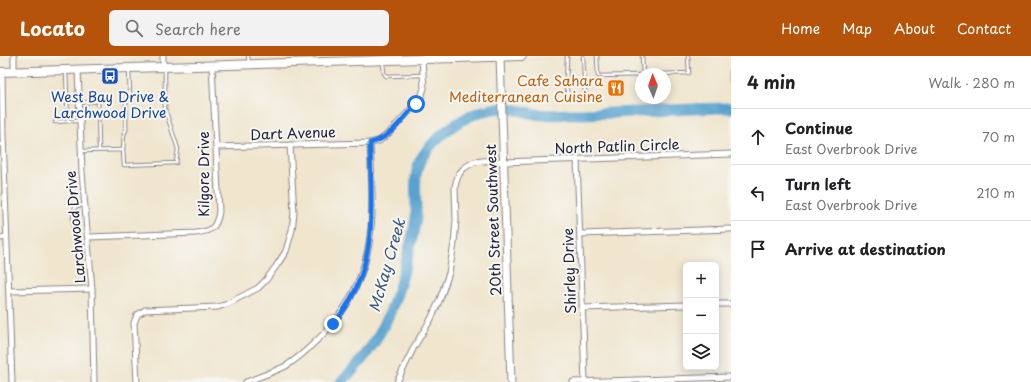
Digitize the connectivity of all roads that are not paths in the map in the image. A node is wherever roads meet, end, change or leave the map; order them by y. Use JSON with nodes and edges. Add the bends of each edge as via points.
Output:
{"nodes":[{"id":1,"x":14,"y":56,"type":"edge"},
{"id":2,"x":163,"y":56,"type":"edge"},
{"id":3,"x":500,"y":56,"type":"edge"},
{"id":4,"x":522,"y":56,"type":"edge"},
{"id":5,"x":566,"y":56,"type":"edge"},
{"id":6,"x":583,"y":56,"type":"edge"},
{"id":7,"x":597,"y":56,"type":"edge"},
{"id":8,"x":642,"y":56,"type":"edge"},
{"id":9,"x":688,"y":56,"type":"edge"},
{"id":10,"x":453,"y":57,"type":"edge"},
{"id":11,"x":315,"y":59,"type":"edge"},
{"id":12,"x":422,"y":59,"type":"junction"},
{"id":13,"x":249,"y":60,"type":"edge"},
{"id":14,"x":383,"y":60,"type":"junction"},
{"id":15,"x":212,"y":65,"type":"junction"},
{"id":16,"x":164,"y":67,"type":"junction"},
{"id":17,"x":129,"y":68,"type":"junction"},
{"id":18,"x":642,"y":68,"type":"edge"},
{"id":19,"x":78,"y":69,"type":"junction"},
{"id":20,"x":731,"y":69,"type":"edge"},
{"id":21,"x":65,"y":70,"type":"junction"},
{"id":22,"x":14,"y":71,"type":"junction"},
{"id":23,"x":1,"y":72,"type":"edge"},
{"id":24,"x":635,"y":74,"type":"edge"},
{"id":25,"x":671,"y":74,"type":"edge"},
{"id":26,"x":423,"y":75,"type":"junction"},
{"id":27,"x":731,"y":82,"type":"edge"},
{"id":28,"x":79,"y":103,"type":"junction"},
{"id":29,"x":2,"y":111,"type":"edge"},
{"id":30,"x":68,"y":121,"type":"junction"},
{"id":31,"x":80,"y":121,"type":"junction"},
{"id":32,"x":55,"y":122,"type":"dead end"},
{"id":33,"x":1,"y":135,"type":"edge"},
{"id":34,"x":370,"y":143,"type":"junction"},
{"id":35,"x":290,"y":145,"type":"junction"},
{"id":36,"x":217,"y":147,"type":"junction"},
{"id":37,"x":99,"y":150,"type":"junction"},
{"id":38,"x":123,"y":150,"type":"junction"},
{"id":39,"x":81,"y":151,"type":"junction"},
{"id":40,"x":731,"y":154,"type":"edge"},
{"id":41,"x":577,"y":159,"type":"junction"},
{"id":42,"x":503,"y":162,"type":"junction"},
{"id":43,"x":85,"y":205,"type":"junction"},
{"id":44,"x":731,"y":229,"type":"edge"},
{"id":45,"x":580,"y":234,"type":"junction"},
{"id":46,"x":6,"y":237,"type":"junction"},
{"id":47,"x":88,"y":237,"type":"junction"},
{"id":48,"x":0,"y":238,"type":"edge"},
{"id":49,"x":89,"y":248,"type":"junction"},
{"id":50,"x":92,"y":289,"type":"junction"},
{"id":51,"x":9,"y":291,"type":"junction"},
{"id":52,"x":719,"y":304,"type":"edge"},
{"id":53,"x":731,"y":304,"type":"edge"},
{"id":54,"x":683,"y":305,"type":"edge"},
{"id":55,"x":582,"y":308,"type":"junction"},
{"id":56,"x":731,"y":377,"type":"edge"},
{"id":57,"x":12,"y":382,"type":"edge"},
{"id":58,"x":94,"y":382,"type":"edge"},
{"id":59,"x":137,"y":382,"type":"edge"},
{"id":60,"x":246,"y":382,"type":"edge"},
{"id":61,"x":398,"y":382,"type":"edge"},
{"id":62,"x":511,"y":382,"type":"edge"},
{"id":63,"x":572,"y":382,"type":"edge"},
{"id":64,"x":585,"y":382,"type":"edge"}],
"edges":[{"from":1,"to":22,"type":"street"},
{"from":2,"to":16,"type":"street"},
{"from":3,"to":4,"type":"main road"},
{"from":3,"to":10,"type":"main road"},
{"from":3,"to":42,"type":"street","name":"20th Street Southwest"},
{"from":5,"to":6,"type":"lane","via":[[566,86],[569,99],[584,98]]},
{"from":7,"to":24,"type":"lane","via":[[598,76]]},
{"from":8,"to":18,"type":"lane"},
{"from":9,"to":25,"type":"lane","via":[[689,73]]},
{"from":10,"to":12,"type":"main road"},
{"from":11,"to":13,"type":"main road"},
{"from":11,"to":14,"type":"main road"},
{"from":12,"to":14,"type":"main road"},
{"from":12,"to":26,"type":"street"},
{"from":13,"to":15,"type":"main road"},
{"from":14,"to":26,"type":"lane","via":[[386,76]]},
{"from":15,"to":16,"type":"main road"},
{"from":15,"to":36,"type":"street","name":"Kilgore Drive"},
{"from":16,"to":17,"type":"main road"},
{"from":16,"to":38,"type":"lane","via":[[165,109],[178,149],[176,163],[124,166]]},
{"from":17,"to":19,"type":"main road"},
{"from":17,"to":38,"type":"lane","via":[[130,97],[126,101]]},
{"from":19,"to":21,"type":"main road"},
{"from":19,"to":28,"type":"street","name":"Larchwood Drive"},
{"from":20,"to":27,"type":"lane"},
{"from":21,"to":22,"type":"main road"},
{"from":21,"to":30,"type":"lane"},
{"from":22,"to":23,"type":"main road"},
{"from":23,"to":29,"type":"street"},
{"from":26,"to":34,"type":"street","via":[[424,88],[421,98],[389,133],[379,141]]},
{"from":28,"to":31,"type":"street","name":"Larchwood Drive"},
{"from":28,"to":37,"type":"lane","via":[[98,101]]},
{"from":29,"to":33,"type":"street"},
{"from":30,"to":31,"type":"lane"},
{"from":30,"to":32,"type":"lane"},
{"from":31,"to":39,"type":"street","name":"Larchwood Drive"},
{"from":33,"to":46,"type":"street"},
{"from":34,"to":35,"type":"street","name":"Dart Avenue"},
{"from":34,"to":60,"type":"street","via":[[372,218],[369,245],[361,275],[350,301],[323,336],[304,352],[286,366]]},
{"from":35,"to":36,"type":"street","name":"Dart Avenue"},
{"from":35,"to":59,"type":"street","via":[[294,213],[286,251],[277,265],[258,288],[227,304],[210,308],[144,310],[138,315],[134,323]]},
{"from":36,"to":47,"type":"street","name":"Kilgore Drive","via":[[218,212],[213,228],[207,232],[196,233]]},
{"from":37,"to":38,"type":"lane"},
{"from":37,"to":39,"type":"lane"},
{"from":39,"to":43,"type":"street","name":"Larchwood Drive"},
{"from":40,"to":41,"type":"street","name":"North Patlin Circle"},
{"from":41,"to":42,"type":"street","name":"North Patlin Circle"},
{"from":41,"to":45,"type":"street","name":"Shirley Drive"},
{"from":42,"to":61,"type":"street","name":"North Patlin Circle","via":[[474,162],[459,174],[455,188],[455,232],[449,273],[431,319],[414,347]]},
{"from":42,"to":62,"type":"street","name":"20th Street Southwest"},
{"from":43,"to":47,"type":"street","name":"Larchwood Drive"},
{"from":43,"to":49,"type":"lane","via":[[74,208],[74,240],[78,246]]},
{"from":44,"to":45,"type":"street"},
{"from":45,"to":55,"type":"street","name":"Shirley Drive"},
{"from":46,"to":48,"type":"street"},
{"from":46,"to":51,"type":"street"},
{"from":47,"to":49,"type":"street","name":"Larchwood Drive"},
{"from":49,"to":50,"type":"street","name":"Larchwood Drive"},
{"from":50,"to":51,"type":"street"},
{"from":50,"to":58,"type":"street","name":"Larchwood Drive"},
{"from":51,"to":57,"type":"street"},
{"from":52,"to":53,"type":"street"},
{"from":54,"to":55,"type":"street"},
{"from":55,"to":64,"type":"street","name":"Shirley Drive"},
{"from":56,"to":64,"type":"street"},
{"from":63,"to":64,"type":"street"}]}
